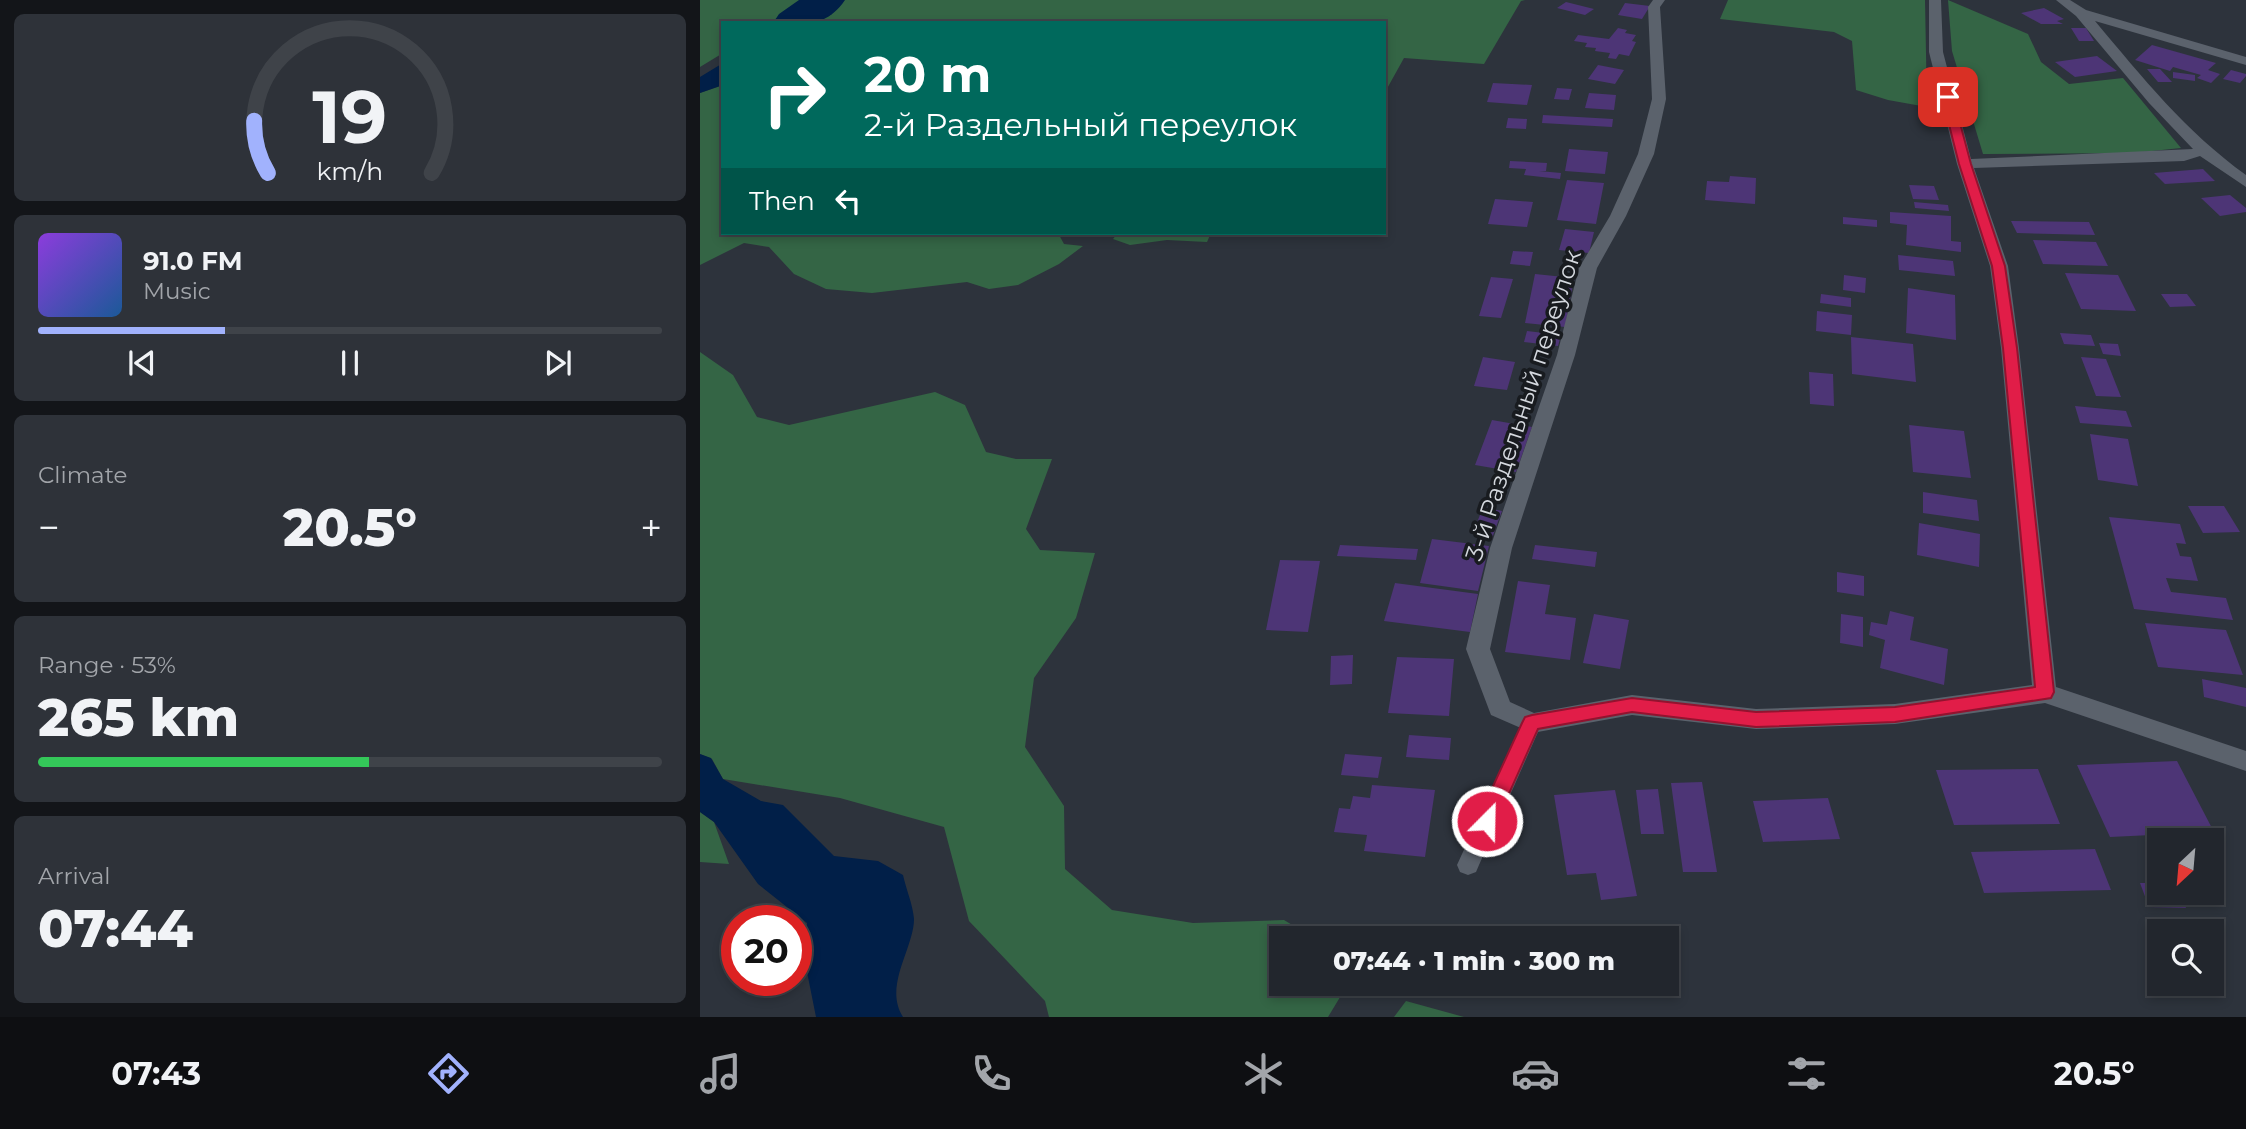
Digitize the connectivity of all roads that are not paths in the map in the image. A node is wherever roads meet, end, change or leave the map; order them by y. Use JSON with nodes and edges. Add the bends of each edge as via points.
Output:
{"nodes":[{"id":1,"x":1659,"y":0,"type":"edge"},
{"id":2,"x":1935,"y":0,"type":"edge"},
{"id":3,"x":2062,"y":0,"type":"edge"},
{"id":4,"x":2081,"y":13,"type":"junction"},
{"id":5,"x":2246,"y":61,"type":"edge"},
{"id":6,"x":2203,"y":151,"type":"junction"},
{"id":7,"x":1965,"y":164,"type":"junction"},
{"id":8,"x":2246,"y":182,"type":"edge"},
{"id":9,"x":2045,"y":692,"type":"junction"},
{"id":10,"x":1532,"y":723,"type":"junction"},
{"id":11,"x":2246,"y":761,"type":"edge"},
{"id":12,"x":1468,"y":865,"type":"dead end"}],
"edges":[{"from":1,"to":10,"type":"street","name":"3-й Раздельный переулок","via":[[1654,7],[1659,99],[1646,154],[1588,268],[1566,355],[1501,548],[1478,649],[1500,708]]},
{"from":2,"to":7,"type":"street","via":[[1936,52]]},
{"from":3,"to":4,"type":"street"},
{"from":4,"to":5,"type":"street"},
{"from":4,"to":6,"type":"street"},
{"from":6,"to":7,"type":"street","via":[[2184,156]]},
{"from":6,"to":8,"type":"street"},
{"from":7,"to":9,"type":"street","via":[[1998,266]]},
{"from":9,"to":10,"type":"street","via":[[1895,714],[1756,719],[1632,705]]},
{"from":9,"to":11,"type":"street"},
{"from":10,"to":12,"type":"lane"}]}
